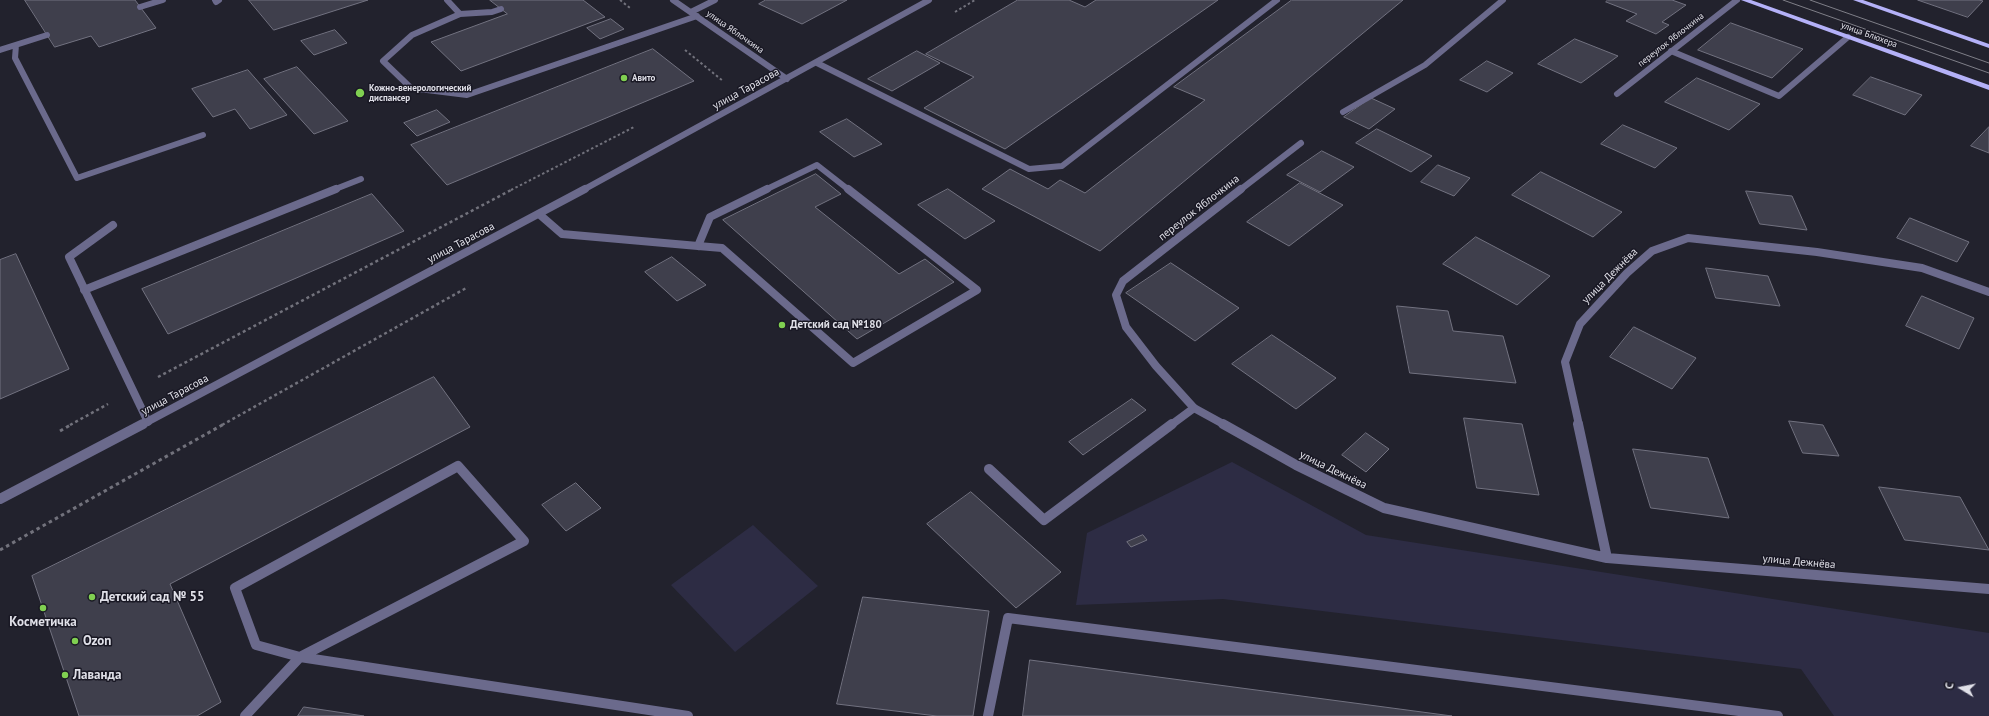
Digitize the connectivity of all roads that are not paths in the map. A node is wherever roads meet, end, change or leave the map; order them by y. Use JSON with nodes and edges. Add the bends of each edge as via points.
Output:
{"nodes":[{"id":1,"x":163,"y":0,"type":"edge"},
{"id":2,"x":215,"y":0,"type":"edge"},
{"id":3,"x":219,"y":0,"type":"edge"},
{"id":4,"x":447,"y":0,"type":"edge"},
{"id":5,"x":673,"y":0,"type":"edge"},
{"id":6,"x":715,"y":0,"type":"edge"},
{"id":7,"x":929,"y":0,"type":"edge"},
{"id":8,"x":1277,"y":0,"type":"edge"},
{"id":9,"x":1737,"y":0,"type":"edge"},
{"id":10,"x":1744,"y":0,"type":"edge"},
{"id":11,"x":1856,"y":0,"type":"edge"},
{"id":12,"x":1499,"y":1,"type":"edge"},
{"id":13,"x":140,"y":7,"type":"dead end"},
{"id":14,"x":501,"y":9,"type":"dead end"},
{"id":15,"x":691,"y":12,"type":"junction"},
{"id":16,"x":460,"y":14,"type":"junction"},
{"id":17,"x":697,"y":16,"type":"junction"},
{"id":18,"x":47,"y":35,"type":"dead end"},
{"id":19,"x":1848,"y":37,"type":"junction"},
{"id":20,"x":16,"y":45,"type":"junction"},
{"id":21,"x":1989,"y":46,"type":"edge"},
{"id":22,"x":0,"y":50,"type":"edge"},
{"id":23,"x":1671,"y":52,"type":"junction"},
{"id":24,"x":816,"y":63,"type":"junction"},
{"id":25,"x":787,"y":79,"type":"junction"},
{"id":26,"x":1989,"y":88,"type":"edge"},
{"id":27,"x":1617,"y":94,"type":"dead end"},
{"id":28,"x":1343,"y":112,"type":"dead end"},
{"id":29,"x":203,"y":135,"type":"dead end"},
{"id":30,"x":1301,"y":143,"type":"dead end"},
{"id":31,"x":362,"y":179,"type":"dead end"},
{"id":32,"x":539,"y":214,"type":"junction"},
{"id":33,"x":113,"y":225,"type":"dead end"},
{"id":34,"x":698,"y":246,"type":"junction"},
{"id":35,"x":84,"y":290,"type":"junction"},
{"id":36,"x":1989,"y":292,"type":"edge"},
{"id":37,"x":1116,"y":295,"type":"joint"},
{"id":38,"x":1194,"y":408,"type":"junction"},
{"id":39,"x":148,"y":422,"type":"junction"},
{"id":40,"x":989,"y":469,"type":"dead end"},
{"id":41,"x":0,"y":500,"type":"edge"},
{"id":42,"x":1607,"y":558,"type":"junction"},
{"id":43,"x":1989,"y":589,"type":"edge"},
{"id":44,"x":300,"y":657,"type":"junction"},
{"id":45,"x":245,"y":716,"type":"edge"},
{"id":46,"x":688,"y":716,"type":"edge"},
{"id":47,"x":988,"y":716,"type":"edge"},
{"id":48,"x":1778,"y":716,"type":"edge"}],
"edges":[{"from":1,"to":13,"type":"street"},
{"from":2,"to":3,"type":"street"},
{"from":4,"to":16,"type":"street"},
{"from":5,"to":15,"type":"street","name":"улица Яблочкина"},
{"from":6,"to":15,"type":"street"},
{"from":7,"to":24,"type":"street","name":"улица Тарасова"},
{"from":8,"to":24,"type":"street","via":[[1062,166],[1029,169]]},
{"from":9,"to":23,"type":"street","name":"переулок Яблочкина"},
{"from":10,"to":19,"type":"main road","name":"улица Блюхера"},
{"from":11,"to":21,"type":"main road"},
{"from":12,"to":28,"type":"street","via":[[1425,65]]},
{"from":14,"to":16,"type":"street"},
{"from":15,"to":17,"type":"street","name":"улица Яблочкина"},
{"from":16,"to":17,"type":"street","via":[[412,36],[383,61],[411,88],[467,95]]},
{"from":17,"to":25,"type":"street","name":"улица Яблочкина"},
{"from":18,"to":20,"type":"street"},
{"from":19,"to":23,"type":"street","via":[[1779,96]]},
{"from":19,"to":26,"type":"main road","name":"улица Блюхера"},
{"from":20,"to":22,"type":"street"},
{"from":20,"to":29,"type":"street","via":[[15,58],[77,178]]},
{"from":23,"to":27,"type":"street","name":"переулок Яблочкина"},
{"from":24,"to":25,"type":"street","name":"улица Тарасова"},
{"from":25,"to":32,"type":"street","name":"улица Тарасова"},
{"from":30,"to":37,"type":"street","name":"переулок Яблочкина","via":[[1123,281]]},
{"from":31,"to":35,"type":"street"},
{"from":32,"to":34,"type":"street","via":[[562,234]]},
{"from":32,"to":39,"type":"street","name":"улица Тарасова"},
{"from":33,"to":35,"type":"street","via":[[68,257]]},
{"from":34,"to":34,"type":"street","via":[[710,218],[817,165],[977,290],[853,363],[722,248]]},
{"from":35,"to":39,"type":"street"},
{"from":36,"to":42,"type":"street","name":"улица Дежнёва","via":[[1922,268],[1817,252],[1688,238],[1652,251],[1627,273],[1580,324],[1565,362]]},
{"from":37,"to":38,"type":"street","name":"улица Дежнёва","via":[[1126,327],[1156,366]]},
{"from":38,"to":40,"type":"street","via":[[1044,520]]},
{"from":38,"to":42,"type":"street","name":"улица Дежнёва","via":[[1296,465],[1384,508]]},
{"from":39,"to":41,"type":"street","name":"улица Тарасова"},
{"from":42,"to":43,"type":"street","name":"улица Дежнёва"},
{"from":44,"to":44,"type":"street","via":[[335,639],[524,541],[458,466],[235,588],[256,645]]},
{"from":44,"to":45,"type":"street"},
{"from":44,"to":46,"type":"street"},
{"from":47,"to":48,"type":"street","via":[[1008,618]]}]}
